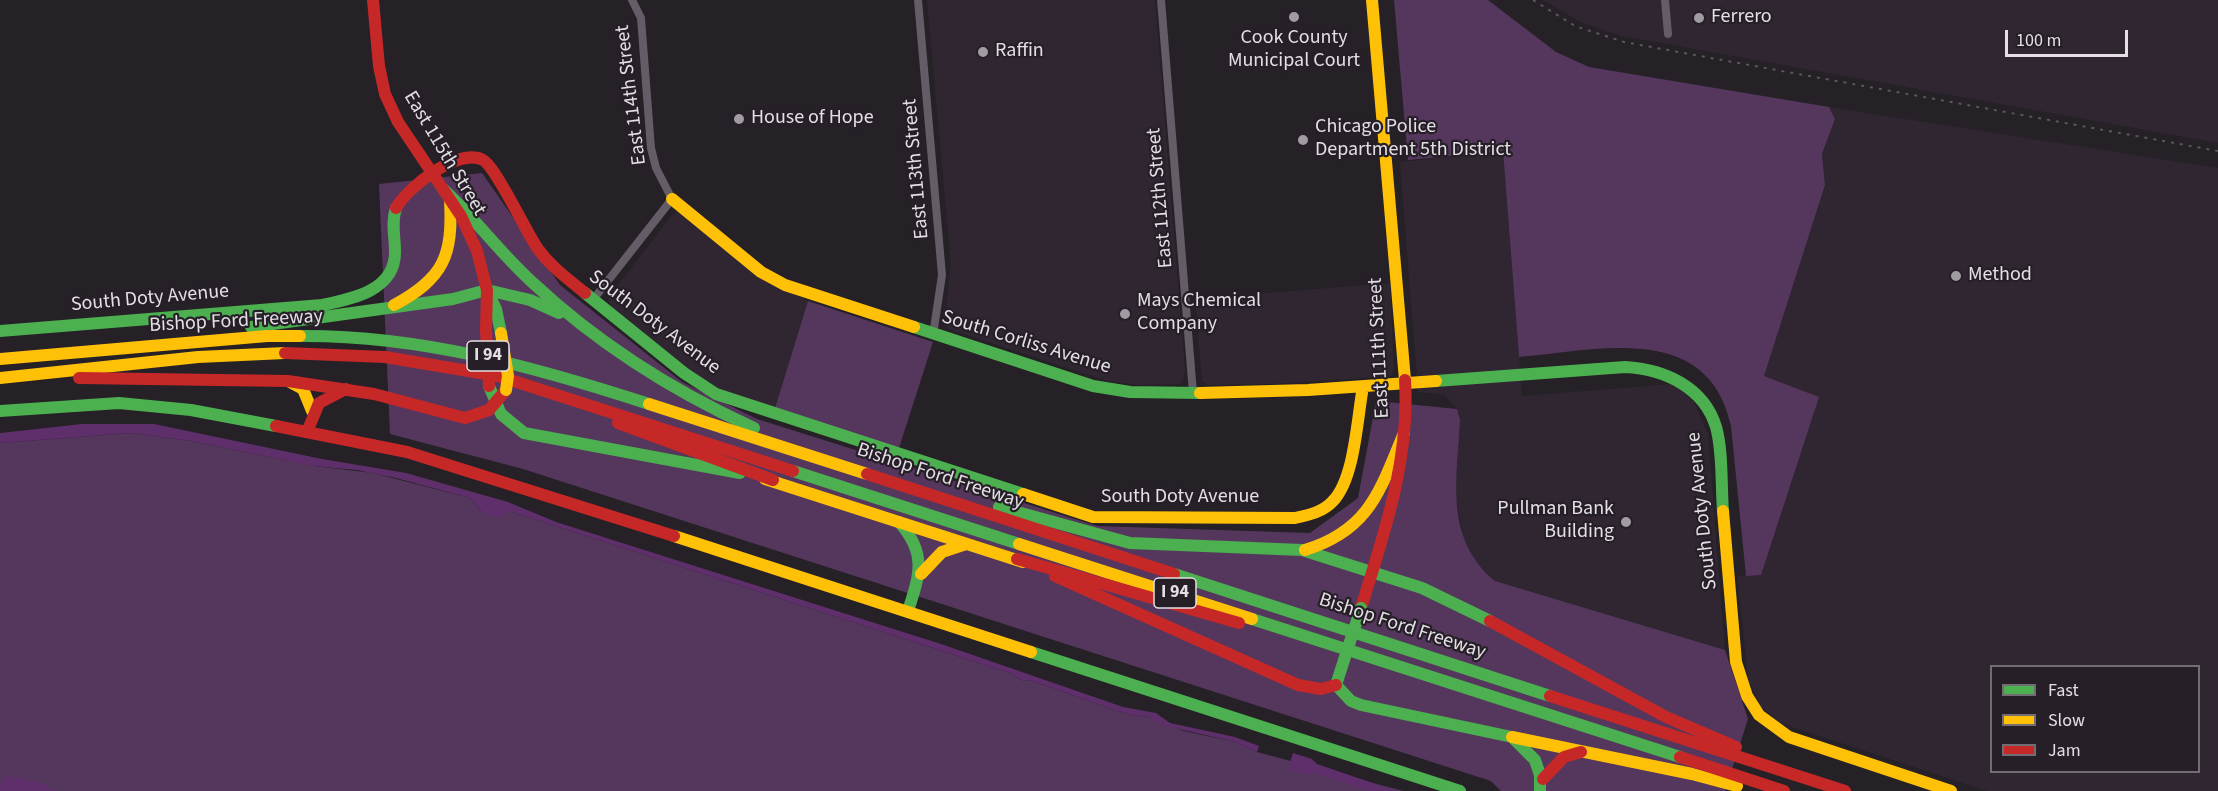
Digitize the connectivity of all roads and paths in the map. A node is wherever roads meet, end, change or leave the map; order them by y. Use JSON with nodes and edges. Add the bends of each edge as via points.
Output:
{"nodes":[{"id":1,"x":373,"y":0,"type":"edge"},
{"id":2,"x":632,"y":0,"type":"edge"},
{"id":3,"x":918,"y":0,"type":"edge"},
{"id":4,"x":1161,"y":0,"type":"edge"},
{"id":5,"x":1372,"y":0,"type":"edge"},
{"id":6,"x":1665,"y":0,"type":"edge"},
{"id":7,"x":1668,"y":34,"type":"dead end"},
{"id":8,"x":433,"y":175,"type":"junction"},
{"id":9,"x":447,"y":195,"type":"junction"},
{"id":10,"x":672,"y":199,"type":"junction"},
{"id":11,"x":487,"y":290,"type":"junction"},
{"id":12,"x":592,"y":301,"type":"junction"},
{"id":13,"x":382,"y":310,"type":"junction"},
{"id":14,"x":570,"y":317,"type":"junction"},
{"id":15,"x":0,"y":331,"type":"edge"},
{"id":16,"x":933,"y":335,"type":"junction"},
{"id":17,"x":180,"y":343,"type":"junction"},
{"id":18,"x":0,"y":359,"type":"edge"},
{"id":19,"x":28,"y":375,"type":"junction"},
{"id":20,"x":0,"y":378,"type":"edge"},
{"id":21,"x":288,"y":381,"type":"junction"},
{"id":22,"x":1405,"y":384,"type":"junction"},
{"id":23,"x":1363,"y":387,"type":"junction"},
{"id":24,"x":347,"y":389,"type":"junction"},
{"id":25,"x":1193,"y":393,"type":"junction"},
{"id":26,"x":565,"y":395,"type":"junction"},
{"id":27,"x":495,"y":406,"type":"junction"},
{"id":28,"x":0,"y":411,"type":"edge"},
{"id":29,"x":312,"y":411,"type":"junction"},
{"id":30,"x":308,"y":432,"type":"junction"},
{"id":31,"x":1404,"y":433,"type":"junction"},
{"id":32,"x":784,"y":448,"type":"junction"},
{"id":33,"x":774,"y":480,"type":"junction"},
{"id":34,"x":937,"y":497,"type":"junction"},
{"id":35,"x":899,"y":522,"type":"junction"},
{"id":36,"x":969,"y":544,"type":"junction"},
{"id":37,"x":1302,"y":550,"type":"junction"},
{"id":38,"x":1017,"y":559,"type":"junction"},
{"id":39,"x":1372,"y":572,"type":"junction"},
{"id":40,"x":921,"y":574,"type":"junction"},
{"id":41,"x":908,"y":611,"type":"junction"},
{"id":42,"x":1280,"y":627,"type":"junction"},
{"id":43,"x":1336,"y":686,"type":"junction"},
{"id":44,"x":1512,"y":737,"type":"junction"},
{"id":45,"x":1584,"y":752,"type":"junction"},
{"id":46,"x":1767,"y":765,"type":"junction"},
{"id":47,"x":1541,"y":785,"type":"edge"},
{"id":48,"x":1460,"y":791,"type":"edge"},
{"id":49,"x":1758,"y":791,"type":"edge"},
{"id":50,"x":1784,"y":791,"type":"edge"},
{"id":51,"x":1845,"y":791,"type":"edge"},
{"id":52,"x":1951,"y":791,"type":"edge"}],
"edges":[{"from":1,"to":8,"type":"main road","name":"East 115th Street","via":[[385,94],[398,122]]},
{"from":2,"to":10,"type":"street","name":"East 114th Street","via":[[640,18],[651,148]]},
{"from":3,"to":16,"type":"street","name":"East 113th Street","via":[[942,275]]},
{"from":4,"to":25,"type":"street","name":"East 112th Street"},
{"from":5,"to":22,"type":"main road","name":"East 111th Street"},
{"from":6,"to":7,"type":"street"},
{"from":8,"to":9,"type":"main road","name":"East 115th Street"},
{"from":8,"to":12,"type":"main road","name":"South Doty Avenue","via":[[469,155],[485,161],[542,256]]},
{"from":8,"to":15,"type":"main road","name":"South Doty Avenue","via":[[404,195],[395,209],[392,271],[381,284],[356,296],[315,306]]},
{"from":9,"to":11,"type":"main road","name":"East 115th Street","via":[[477,251]]},
{"from":9,"to":13,"type":"main road","via":[[451,248],[441,270],[423,288]]},
{"from":9,"to":14,"type":"main road","via":[[462,205],[530,281]]},
{"from":10,"to":12,"type":"street"},
{"from":10,"to":16,"type":"main road","name":"South Corliss Avenue","via":[[774,279]]},
{"from":11,"to":13,"type":"main road"},
{"from":11,"to":14,"type":"main road","via":[[530,300]]},
{"from":11,"to":27,"type":"main road","bridge":true,"via":[[489,386]]},
{"from":11,"to":27,"type":"main road","bridge":true,"via":[[496,309],[508,376],[506,390]]},
{"from":12,"to":23,"type":"main road","name":"South Doty Avenue","via":[[716,394],[1093,517],[1295,518],[1317,513],[1334,501],[1347,479]]},
{"from":13,"to":17,"type":"main road","via":[[230,330]]},
{"from":14,"to":32,"type":"main road","via":[[692,398],[754,428]]},
{"from":16,"to":25,"type":"main road","name":"South Corliss Avenue","via":[[1093,386],[1140,393]]},
{"from":17,"to":18,"type":"main road","name":"Bishop Ford Freeway","number":"I 94"},
{"from":17,"to":32,"type":"main road","name":"Bishop Ford Freeway","number":"I 94","via":[[327,335],[456,349],[552,373]]},
{"from":19,"to":20,"type":"main road","name":"Bishop Ford Freeway","number":"I 94"},
{"from":19,"to":21,"type":"main road"},
{"from":19,"to":26,"type":"main road","name":"Bishop Ford Freeway","number":"I 94","via":[[317,353],[431,363]]},
{"from":21,"to":24,"type":"main road"},
{"from":21,"to":29,"type":"main road","via":[[303,389]]},
{"from":22,"to":23,"type":"main road","name":"South Corliss Avenue"},
{"from":22,"to":31,"type":"main road","name":"East 111th Street"},
{"from":22,"to":52,"type":"main road","name":"South Doty Avenue","via":[[1635,367],[1666,373],[1686,385],[1705,405],[1716,428],[1736,662],[1750,705],[1770,727],[1789,736]]},
{"from":23,"to":25,"type":"main road","name":"South Corliss Avenue"},
{"from":24,"to":27,"type":"main road","via":[[465,418],[480,416]]},
{"from":24,"to":29,"type":"main road","via":[[319,401]]},
{"from":26,"to":33,"type":"main road","via":[[612,420]]},
{"from":26,"to":42,"type":"main road","name":"Bishop Ford Freeway","number":"I 94"},
{"from":27,"to":33,"type":"main road","via":[[513,427],[543,439]]},
{"from":28,"to":30,"type":"main road","via":[[84,404],[153,405]]},
{"from":29,"to":30,"type":"main road"},
{"from":30,"to":41,"type":"main road","via":[[449,464]]},
{"from":31,"to":37,"type":"main road","via":[[1378,493],[1356,526],[1335,540]]},
{"from":31,"to":39,"type":"main road","name":"East 111th Street","via":[[1393,505]]},
{"from":32,"to":34,"type":"main road","name":"Bishop Ford Freeway","number":"I 94"},
{"from":33,"to":35,"type":"main road"},
{"from":34,"to":37,"type":"main road","via":[[981,502],[1130,543]]},
{"from":34,"to":46,"type":"main road","name":"Bishop Ford Freeway","number":"I 94"},
{"from":35,"to":36,"type":"main road"},
{"from":35,"to":40,"type":"main road","via":[[916,545]]},
{"from":36,"to":38,"type":"main road"},
{"from":36,"to":40,"type":"main road","via":[[942,552]]},
{"from":37,"to":39,"type":"main road"},
{"from":38,"to":42,"type":"main road","via":[[1234,623]]},
{"from":38,"to":43,"type":"main road","via":[[1298,685],[1321,689]]},
{"from":39,"to":43,"type":"main road","name":"East 111th Street","bridge":true},
{"from":39,"to":46,"type":"main road","via":[[1449,599],[1665,717],[1742,749]]},
{"from":40,"to":41,"type":"main road"},
{"from":41,"to":48,"type":"main road"},
{"from":42,"to":50,"type":"main road","name":"Bishop Ford Freeway","number":"I 94"},
{"from":43,"to":44,"type":"main road","via":[[1361,705]]},
{"from":44,"to":45,"type":"main road"},
{"from":44,"to":47,"type":"main road","via":[[1533,757]]},
{"from":45,"to":47,"type":"main road","via":[[1564,757]]},
{"from":45,"to":49,"type":"main road"},
{"from":46,"to":51,"type":"main road","name":"Bishop Ford Freeway","number":"I 94"}]}
